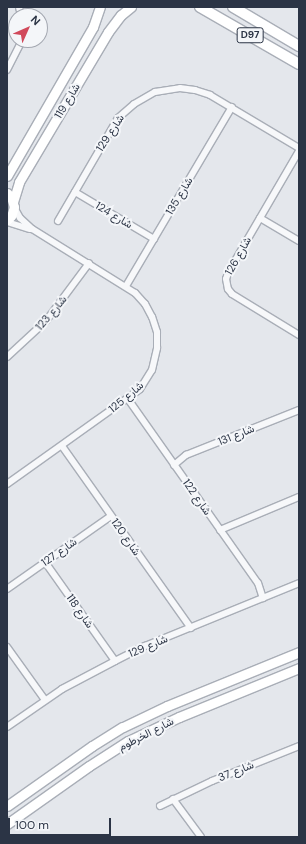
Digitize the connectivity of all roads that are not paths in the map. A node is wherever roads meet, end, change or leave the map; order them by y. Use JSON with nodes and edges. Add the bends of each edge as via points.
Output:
{"nodes":[{"id":1,"x":100,"y":7,"type":"edge"},
{"id":2,"x":130,"y":7,"type":"edge"},
{"id":3,"x":200,"y":7,"type":"edge"},
{"id":4,"x":233,"y":7,"type":"edge"},
{"id":5,"x":299,"y":46,"type":"edge"},
{"id":6,"x":18,"y":48,"type":"edge"},
{"id":7,"x":299,"y":64,"type":"edge"},
{"id":8,"x":7,"y":70,"type":"edge"},
{"id":9,"x":232,"y":107,"type":"junction"},
{"id":10,"x":299,"y":148,"type":"edge"},
{"id":11,"x":299,"y":151,"type":"edge"},
{"id":12,"x":7,"y":176,"type":"edge"},
{"id":13,"x":75,"y":192,"type":"junction"},
{"id":14,"x":7,"y":193,"type":"edge"},
{"id":15,"x":14,"y":204,"type":"junction"},
{"id":16,"x":260,"y":218,"type":"junction"},
{"id":17,"x":7,"y":221,"type":"edge"},
{"id":18,"x":58,"y":221,"type":"dead end"},
{"id":19,"x":32,"y":229,"type":"junction"},
{"id":20,"x":154,"y":239,"type":"junction"},
{"id":21,"x":299,"y":241,"type":"edge"},
{"id":22,"x":89,"y":263,"type":"junction"},
{"id":23,"x":126,"y":286,"type":"junction"},
{"id":24,"x":299,"y":335,"type":"edge"},
{"id":25,"x":7,"y":357,"type":"edge"},
{"id":26,"x":128,"y":399,"type":"junction"},
{"id":27,"x":299,"y":410,"type":"edge"},
{"id":28,"x":62,"y":446,"type":"junction"},
{"id":29,"x":174,"y":465,"type":"junction"},
{"id":30,"x":7,"y":484,"type":"edge"},
{"id":31,"x":299,"y":497,"type":"edge"},
{"id":32,"x":111,"y":516,"type":"junction"},
{"id":33,"x":220,"y":530,"type":"junction"},
{"id":34,"x":46,"y":562,"type":"junction"},
{"id":35,"x":299,"y":583,"type":"edge"},
{"id":36,"x":7,"y":589,"type":"edge"},
{"id":37,"x":263,"y":598,"type":"junction"},
{"id":38,"x":190,"y":628,"type":"junction"},
{"id":39,"x":7,"y":647,"type":"edge"},
{"id":40,"x":299,"y":652,"type":"edge"},
{"id":41,"x":114,"y":661,"type":"junction"},
{"id":42,"x":299,"y":668,"type":"edge"},
{"id":43,"x":45,"y":700,"type":"junction"},
{"id":44,"x":7,"y":728,"type":"edge"},
{"id":45,"x":299,"y":746,"type":"edge"},
{"id":46,"x":173,"y":799,"type":"junction"},
{"id":47,"x":7,"y":806,"type":"edge"},
{"id":48,"x":160,"y":806,"type":"dead end"},
{"id":49,"x":7,"y":824,"type":"edge"},
{"id":50,"x":201,"y":837,"type":"edge"}],
"edges":[{"from":1,"to":12,"type":"main road","name":"شارع 119","via":[[93,27]]},
{"from":2,"to":15,"type":"main road","name":"شارع 119","via":[[108,32],[19,182]]},
{"from":3,"to":7,"type":"main road","number":"D97"},
{"from":4,"to":5,"type":"main road","number":"D97"},
{"from":6,"to":8,"type":"street"},
{"from":9,"to":10,"type":"street","name":"شارع 129"},
{"from":9,"to":13,"type":"street","name":"شارع 129","via":[[210,95],[188,89],[163,90],[141,99],[113,126]]},
{"from":9,"to":20,"type":"street","name":"شارع 135"},
{"from":11,"to":16,"type":"street","name":"شارع 126"},
{"from":13,"to":18,"type":"street","name":"شارع 129"},
{"from":13,"to":20,"type":"street","name":"شارع 124"},
{"from":14,"to":15,"type":"main road"},
{"from":15,"to":17,"type":"main road","name":"شارع 119"},
{"from":15,"to":19,"type":"street","name":"شارع 125","via":[[20,218]]},
{"from":16,"to":21,"type":"street"},
{"from":16,"to":24,"type":"street","name":"شارع 126","via":[[228,273],[226,285],[235,296]]},
{"from":17,"to":19,"type":"street","name":"شارع 125"},
{"from":19,"to":22,"type":"street","name":"شارع 125"},
{"from":20,"to":23,"type":"street","name":"شارع 135"},
{"from":22,"to":23,"type":"street","name":"شارع 125"},
{"from":22,"to":25,"type":"street","name":"شارع 123","via":[[46,321]]},
{"from":23,"to":26,"type":"street","name":"شارع 125","via":[[149,310],[155,324],[157,340],[156,356],[148,377],[140,389]]},
{"from":26,"to":28,"type":"street","name":"شارع 125"},
{"from":26,"to":29,"type":"street","name":"شارع 122"},
{"from":27,"to":29,"type":"street","name":"شارع 131","via":[[186,455]]},
{"from":28,"to":30,"type":"street","name":"شارع 125"},
{"from":28,"to":32,"type":"street","name":"شارع 120"},
{"from":29,"to":33,"type":"street","name":"شارع 122"},
{"from":31,"to":33,"type":"street"},
{"from":32,"to":34,"type":"street","name":"شارع 127"},
{"from":32,"to":38,"type":"street","name":"شارع 120"},
{"from":33,"to":37,"type":"street","name":"شارع 122","via":[[258,584]]},
{"from":34,"to":36,"type":"street","name":"شارع 127"},
{"from":34,"to":41,"type":"street","name":"شارع 118"},
{"from":35,"to":37,"type":"street","name":"شارع 129"},
{"from":37,"to":38,"type":"street","name":"شارع 129"},
{"from":38,"to":41,"type":"street","name":"شارع 129"},
{"from":39,"to":43,"type":"street"},
{"from":40,"to":47,"type":"main road","name":"شارع الخرطوم","via":[[167,706],[123,727]]},
{"from":41,"to":43,"type":"street","name":"شارع 129"},
{"from":42,"to":49,"type":"main road","name":"شارع الخرطوم","via":[[179,717],[128,741]]},
{"from":43,"to":44,"type":"street","name":"شارع 129"},
{"from":45,"to":46,"type":"street","name":"شارع 37"},
{"from":46,"to":48,"type":"street","name":"شارع 37"},
{"from":46,"to":50,"type":"street"}]}
